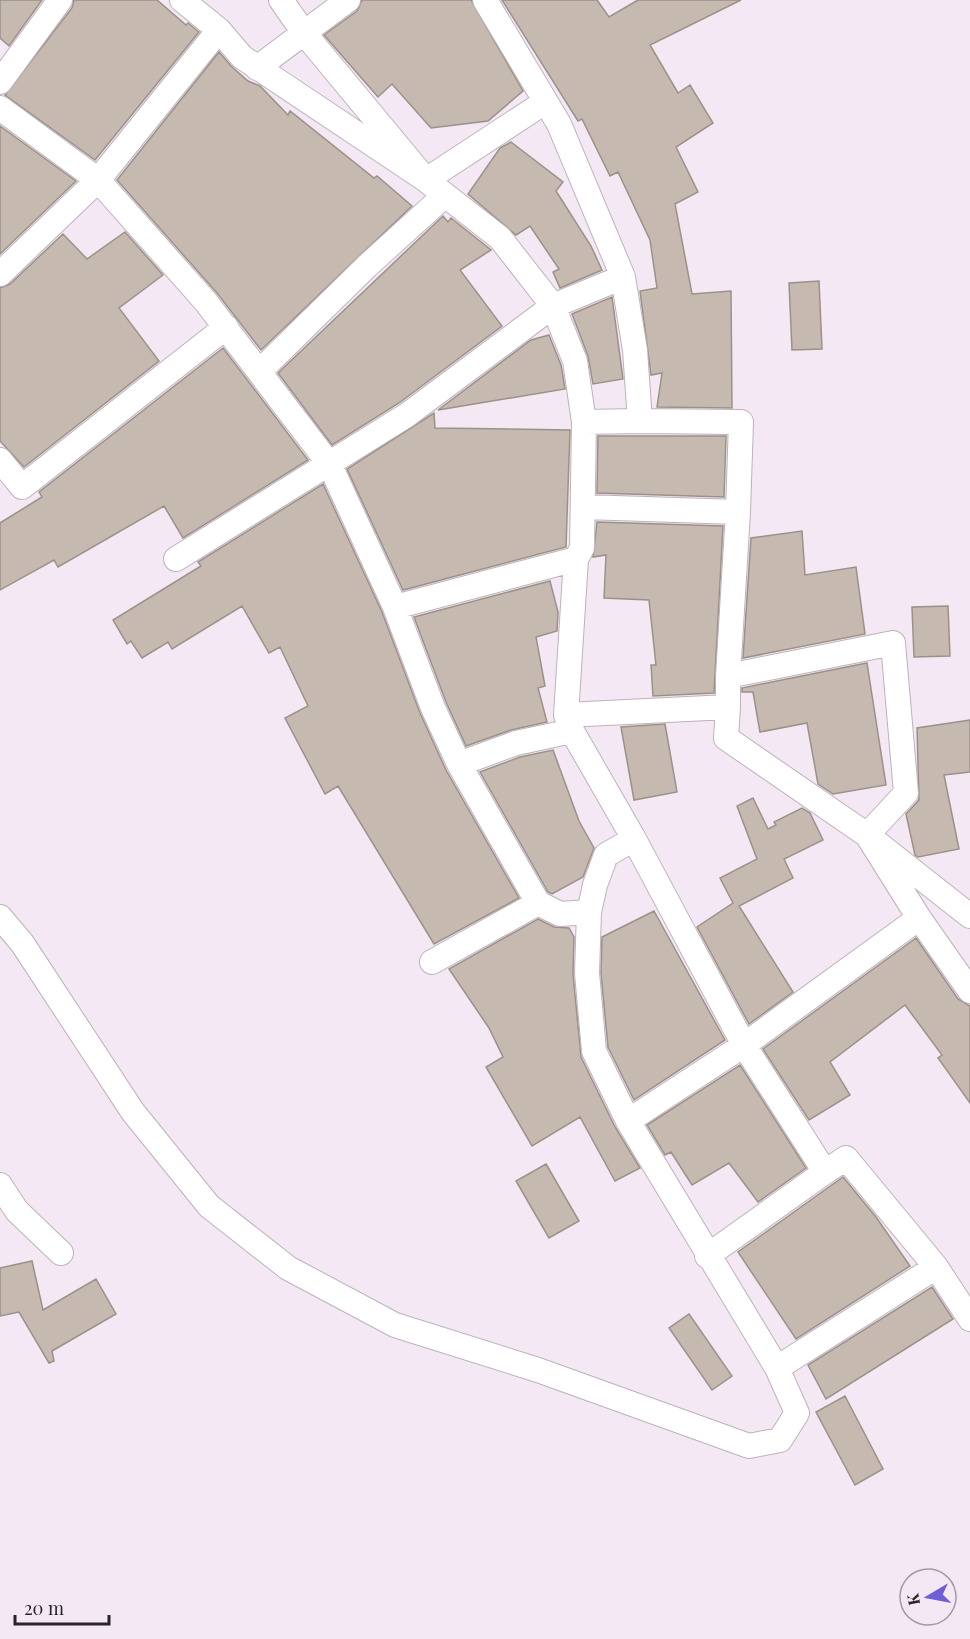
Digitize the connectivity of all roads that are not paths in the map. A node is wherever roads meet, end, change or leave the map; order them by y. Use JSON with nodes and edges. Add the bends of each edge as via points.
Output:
{"nodes":[{"id":1,"x":60,"y":0,"type":"edge"},
{"id":2,"x":182,"y":0,"type":"edge"},
{"id":3,"x":281,"y":0,"type":"edge"},
{"id":4,"x":348,"y":0,"type":"edge"},
{"id":5,"x":485,"y":0,"type":"edge"},
{"id":6,"x":219,"y":30,"type":"junction"},
{"id":7,"x":304,"y":33,"type":"junction"},
{"id":8,"x":257,"y":68,"type":"junction"},
{"id":9,"x":0,"y":82,"type":"edge"},
{"id":10,"x":545,"y":102,"type":"junction"},
{"id":11,"x":0,"y":109,"type":"edge"},
{"id":12,"x":98,"y":180,"type":"junction"},
{"id":13,"x":426,"y":180,"type":"junction"},
{"id":14,"x":444,"y":196,"type":"junction"},
{"id":15,"x":0,"y":273,"type":"edge"},
{"id":16,"x":623,"y":277,"type":"junction"},
{"id":17,"x":553,"y":306,"type":"junction"},
{"id":18,"x":226,"y":327,"type":"junction"},
{"id":19,"x":260,"y":371,"type":"junction"},
{"id":20,"x":640,"y":421,"type":"junction"},
{"id":21,"x":584,"y":422,"type":"junction"},
{"id":22,"x":0,"y":460,"type":"edge"},
{"id":23,"x":330,"y":465,"type":"junction"},
{"id":24,"x":584,"y":507,"type":"junction"},
{"id":25,"x":738,"y":512,"type":"junction"},
{"id":26,"x":176,"y":559,"type":"dead end"},
{"id":27,"x":576,"y":559,"type":"junction"},
{"id":28,"x":395,"y":607,"type":"junction"},
{"id":29,"x":728,"y":676,"type":"junction"},
{"id":30,"x":728,"y":707,"type":"junction"},
{"id":31,"x":569,"y":723,"type":"junction"},
{"id":32,"x":459,"y":764,"type":"junction"},
{"id":33,"x":867,"y":835,"type":"junction"},
{"id":34,"x":634,"y":839,"type":"junction"},
{"id":35,"x":538,"y":903,"type":"junction"},
{"id":36,"x":589,"y":912,"type":"junction"},
{"id":37,"x":970,"y":916,"type":"edge"},
{"id":38,"x":0,"y":917,"type":"edge"},
{"id":39,"x":919,"y":918,"type":"junction"},
{"id":40,"x":432,"y":962,"type":"dead end"},
{"id":41,"x":970,"y":991,"type":"edge"},
{"id":42,"x":744,"y":1045,"type":"junction"},
{"id":43,"x":628,"y":1121,"type":"junction"},
{"id":44,"x":825,"y":1172,"type":"junction"},
{"id":45,"x":0,"y":1185,"type":"edge"},
{"id":46,"x":61,"y":1253,"type":"dead end"},
{"id":47,"x":707,"y":1256,"type":"junction"},
{"id":48,"x":936,"y":1267,"type":"junction"},
{"id":49,"x":970,"y":1319,"type":"edge"},
{"id":50,"x":777,"y":1368,"type":"junction"}],
"edges":[{"from":1,"to":9,"type":"street"},
{"from":2,"to":6,"type":"street"},
{"from":3,"to":7,"type":"street"},
{"from":4,"to":7,"type":"street"},
{"from":5,"to":10,"type":"street"},
{"from":6,"to":8,"type":"street"},
{"from":6,"to":12,"type":"street"},
{"from":7,"to":8,"type":"street"},
{"from":7,"to":13,"type":"street"},
{"from":8,"to":13,"type":"street"},
{"from":10,"to":13,"type":"street"},
{"from":10,"to":16,"type":"street","via":[[559,124]]},
{"from":11,"to":12,"type":"street"},
{"from":12,"to":15,"type":"street"},
{"from":12,"to":18,"type":"street"},
{"from":13,"to":14,"type":"street"},
{"from":14,"to":17,"type":"street","via":[[500,238]]},
{"from":14,"to":19,"type":"street"},
{"from":16,"to":17,"type":"street"},
{"from":16,"to":20,"type":"street","via":[[635,350]]},
{"from":17,"to":21,"type":"street","via":[[575,361]]},
{"from":17,"to":23,"type":"street","via":[[407,416]]},
{"from":18,"to":19,"type":"street"},
{"from":18,"to":22,"type":"street","via":[[22,487]]},
{"from":19,"to":23,"type":"street"},
{"from":20,"to":21,"type":"street"},
{"from":20,"to":25,"type":"street","via":[[741,422]]},
{"from":21,"to":24,"type":"street"},
{"from":23,"to":26,"type":"street"},
{"from":23,"to":28,"type":"street"},
{"from":24,"to":25,"type":"street"},
{"from":24,"to":27,"type":"street","via":[[582,548]]},
{"from":25,"to":29,"type":"street"},
{"from":27,"to":28,"type":"street"},
{"from":27,"to":31,"type":"street"},
{"from":28,"to":32,"type":"street"},
{"from":29,"to":30,"type":"street"},
{"from":29,"to":33,"type":"street","via":[[893,643],[906,793]]},
{"from":30,"to":31,"type":"street"},
{"from":30,"to":33,"type":"street","via":[[726,738]]},
{"from":31,"to":32,"type":"street"},
{"from":31,"to":34,"type":"street"},
{"from":32,"to":35,"type":"street"},
{"from":33,"to":37,"type":"street"},
{"from":33,"to":39,"type":"street"},
{"from":34,"to":36,"type":"street","via":[[606,855]]},
{"from":34,"to":42,"type":"street"},
{"from":35,"to":36,"type":"street","via":[[560,914]]},
{"from":35,"to":40,"type":"street"},
{"from":36,"to":43,"type":"street","via":[[587,973],[594,1051]]},
{"from":38,"to":50,"type":"street","via":[[22,943],[133,1112],[209,1206],[288,1268],[394,1325],[538,1370],[749,1446],[780,1440],[796,1413]]},
{"from":39,"to":41,"type":"street"},
{"from":39,"to":42,"type":"street"},
{"from":42,"to":43,"type":"street"},
{"from":42,"to":44,"type":"street"},
{"from":43,"to":47,"type":"street"},
{"from":44,"to":47,"type":"street"},
{"from":44,"to":48,"type":"street","via":[[846,1158]]},
{"from":45,"to":46,"type":"street","via":[[17,1211]]},
{"from":47,"to":50,"type":"street"},
{"from":48,"to":49,"type":"street"},
{"from":48,"to":50,"type":"street"}]}
